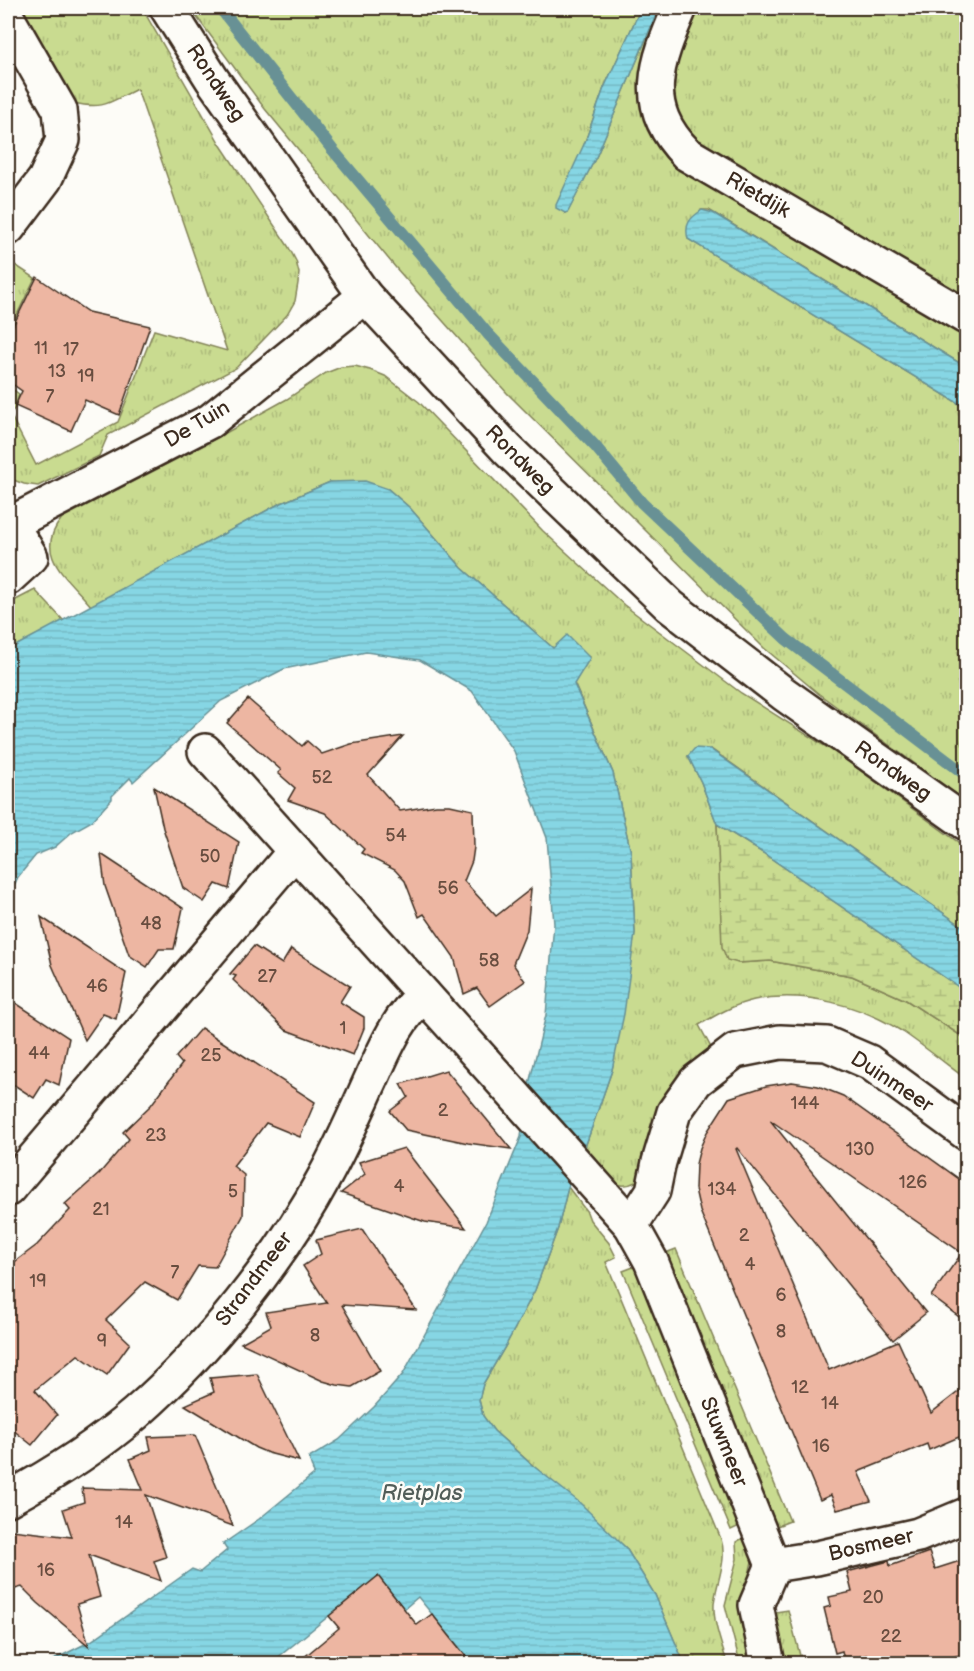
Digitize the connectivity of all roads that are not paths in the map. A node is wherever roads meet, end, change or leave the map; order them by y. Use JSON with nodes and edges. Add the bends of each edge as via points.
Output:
{"nodes":[{"id":1,"x":167,"y":8,"type":"edge"},
{"id":2,"x":680,"y":8,"type":"edge"},
{"id":3,"x":8,"y":19,"type":"edge"},
{"id":4,"x":8,"y":228,"type":"edge"},
{"id":5,"x":365,"y":296,"type":"junction"},
{"id":6,"x":966,"y":317,"type":"edge"},
{"id":7,"x":9,"y":522,"type":"edge"},
{"id":8,"x":19,"y":567,"type":"edge"},
{"id":9,"x":205,"y":751,"type":"dead end"},
{"id":10,"x":966,"y":823,"type":"edge"},
{"id":11,"x":295,"y":851,"type":"junction"},
{"id":12,"x":424,"y":994,"type":"junction"},
{"id":13,"x":966,"y":1133,"type":"edge"},
{"id":14,"x":8,"y":1189,"type":"edge"},
{"id":15,"x":631,"y":1226,"type":"junction"},
{"id":16,"x":8,"y":1499,"type":"edge"},
{"id":17,"x":966,"y":1515,"type":"edge"},
{"id":18,"x":773,"y":1565,"type":"junction"},
{"id":19,"x":768,"y":1664,"type":"edge"}],
"edges":[{"from":1,"to":5,"type":"street","name":"Rondweg","via":[[212,79]]},
{"from":2,"to":6,"type":"street","name":"Rietdijk","via":[[658,62],[656,81],[662,121],[672,139],[687,154]]},
{"from":3,"to":4,"type":"street","via":[[60,110],[63,140],[45,179]]},
{"from":5,"to":7,"type":"street","name":"De Tuin","via":[[210,421]]},
{"from":5,"to":10,"type":"street","name":"Rondweg","via":[[508,450],[670,606],[784,694]]},
{"from":7,"to":8,"type":"street","name":"De Tuin"},
{"from":9,"to":11,"type":"street"},
{"from":11,"to":12,"type":"street"},
{"from":11,"to":14,"type":"street"},
{"from":12,"to":15,"type":"street"},
{"from":12,"to":16,"type":"street","name":"Strandmeer","via":[[402,1017],[324,1179],[254,1284],[216,1332],[134,1415]]},
{"from":13,"to":15,"type":"street","name":"Duinmeer","via":[[869,1062],[827,1044],[780,1041],[735,1051],[696,1081],[674,1112],[653,1191]]},
{"from":15,"to":18,"type":"street","name":"Stuwmeer","via":[[651,1261]]},
{"from":17,"to":18,"type":"street","name":"Bosmeer","via":[[918,1535]]},
{"from":18,"to":19,"type":"street","via":[[756,1605]]}]}
